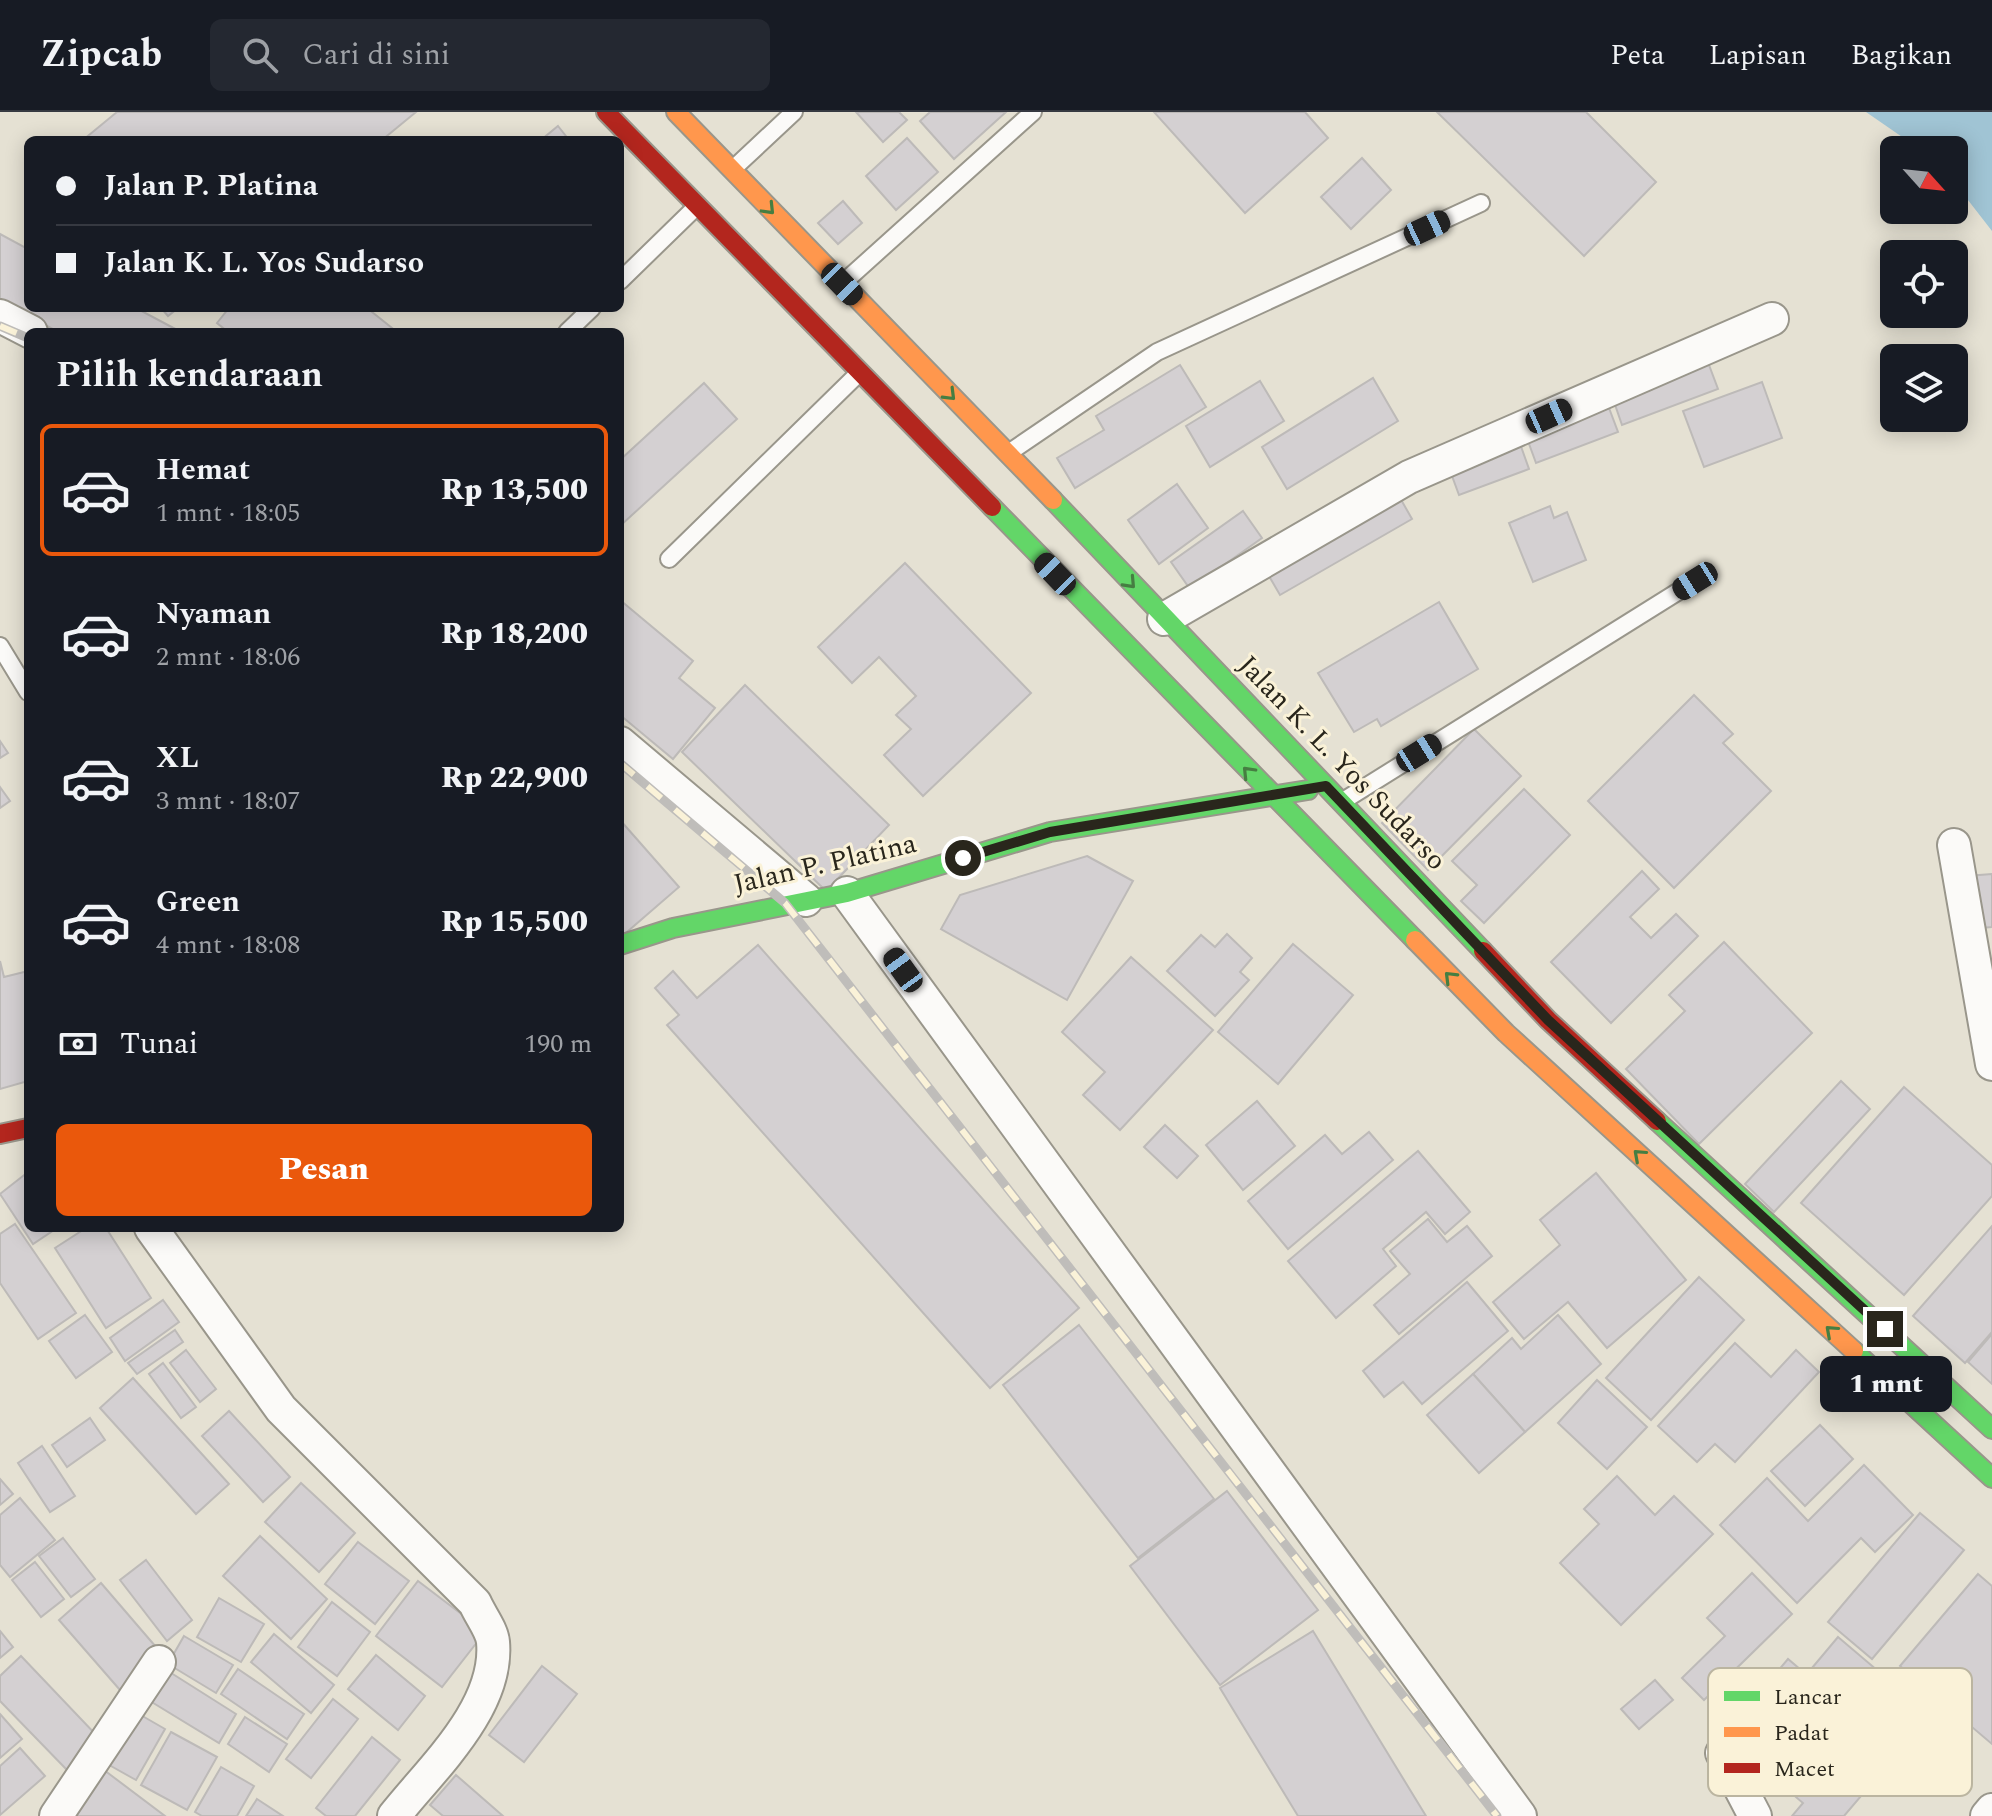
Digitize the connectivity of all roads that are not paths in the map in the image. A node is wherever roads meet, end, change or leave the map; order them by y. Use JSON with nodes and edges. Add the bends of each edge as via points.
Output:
{"nodes":[{"id":1,"x":606,"y":112,"type":"edge"},
{"id":2,"x":676,"y":112,"type":"edge"},
{"id":3,"x":794,"y":112,"type":"edge"},
{"id":4,"x":1033,"y":112,"type":"edge"},
{"id":5,"x":732,"y":170,"type":"junction"},
{"id":6,"x":1481,"y":203,"type":"dead end"},
{"id":7,"x":697,"y":206,"type":"junction"},
{"id":8,"x":624,"y":277,"type":"edge"},
{"id":9,"x":842,"y":284,"type":"junction"},
{"id":10,"x":588,"y":312,"type":"edge"},
{"id":11,"x":0,"y":316,"type":"edge"},
{"id":12,"x":1772,"y":319,"type":"dead end"},
{"id":13,"x":24,"y":328,"type":"edge"},
{"id":14,"x":571,"y":328,"type":"edge"},
{"id":15,"x":860,"y":372,"type":"junction"},
{"id":16,"x":1008,"y":453,"type":"junction"},
{"id":17,"x":669,"y":559,"type":"dead end"},
{"id":18,"x":1695,"y":581,"type":"dead end"},
{"id":19,"x":1164,"y":619,"type":"junction"},
{"id":20,"x":0,"y":646,"type":"edge"},
{"id":21,"x":24,"y":685,"type":"edge"},
{"id":22,"x":624,"y":746,"type":"edge"},
{"id":23,"x":1326,"y":786,"type":"junction"},
{"id":24,"x":1273,"y":797,"type":"junction"},
{"id":25,"x":1341,"y":802,"type":"junction"},
{"id":26,"x":1954,"y":845,"type":"dead end"},
{"id":27,"x":847,"y":893,"type":"junction"},
{"id":28,"x":806,"y":900,"type":"junction"},
{"id":29,"x":624,"y":944,"type":"edge"},
{"id":30,"x":1992,"y":1064,"type":"edge"},
{"id":31,"x":24,"y":1129,"type":"edge"},
{"id":32,"x":0,"y":1134,"type":"edge"},
{"id":33,"x":154,"y":1232,"type":"edge"},
{"id":34,"x":1992,"y":1429,"type":"edge"},
{"id":35,"x":1992,"y":1478,"type":"edge"},
{"id":36,"x":159,"y":1662,"type":"dead end"},
{"id":37,"x":1745,"y":1796,"type":"edge"},
{"id":38,"x":1992,"y":1810,"type":"edge"},
{"id":39,"x":56,"y":1816,"type":"edge"},
{"id":40,"x":394,"y":1816,"type":"edge"},
{"id":41,"x":1520,"y":1816,"type":"edge"},
{"id":42,"x":1755,"y":1816,"type":"edge"},
{"id":43,"x":1987,"y":1816,"type":"edge"}],
"edges":[{"from":1,"to":7,"type":"main road"},
{"from":2,"to":5,"type":"main road","name":"Jalan K. L. Yos Sudarso"},
{"from":3,"to":5,"type":"lane"},
{"from":4,"to":9,"type":"lane"},
{"from":5,"to":9,"type":"main road","name":"Jalan K. L. Yos Sudarso","one_way":true},
{"from":6,"to":16,"type":"lane","via":[[1157,352]]},
{"from":7,"to":8,"type":"lane"},
{"from":7,"to":15,"type":"main road"},
{"from":9,"to":16,"type":"main road","name":"Jalan K. L. Yos Sudarso","one_way":true},
{"from":10,"to":14,"type":"lane"},
{"from":11,"to":13,"type":"street"},
{"from":12,"to":19,"type":"street","via":[[1409,477]]},
{"from":15,"to":17,"type":"lane"},
{"from":24,"to":15,"type":"main road","one_way":true},
{"from":16,"to":19,"type":"main road","name":"Jalan K. L. Yos Sudarso","one_way":true},
{"from":18,"to":25,"type":"lane"},
{"from":19,"to":23,"type":"main road","name":"Jalan K. L. Yos Sudarso"},
{"from":20,"to":21,"type":"lane"},
{"from":22,"to":28,"type":"street"},
{"from":23,"to":24,"type":"main road","name":"Jalan P. Platina"},
{"from":23,"to":25,"type":"main road","name":"Jalan K. L. Yos Sudarso"},
{"from":24,"to":27,"type":"main road","name":"Jalan P. Platina","via":[[1050,832]]},
{"from":35,"to":24,"type":"main road","one_way":true,"via":[[1506,1033]]},
{"from":25,"to":34,"type":"main road","name":"Jalan K. L. Yos Sudarso","via":[[1548,1020]]},
{"from":26,"to":30,"type":"street"},
{"from":27,"to":28,"type":"main road","name":"Jalan P. Platina"},
{"from":27,"to":41,"type":"street"},
{"from":28,"to":29,"type":"main road","name":"Jalan P. Platina"},
{"from":31,"to":32,"type":"main road"},
{"from":33,"to":40,"type":"street","via":[[281,1409],[475,1603],[493,1640],[491,1672],[473,1716]]},
{"from":36,"to":39,"type":"street"},
{"from":37,"to":42,"type":"street"},
{"from":38,"to":43,"type":"street"}]}
